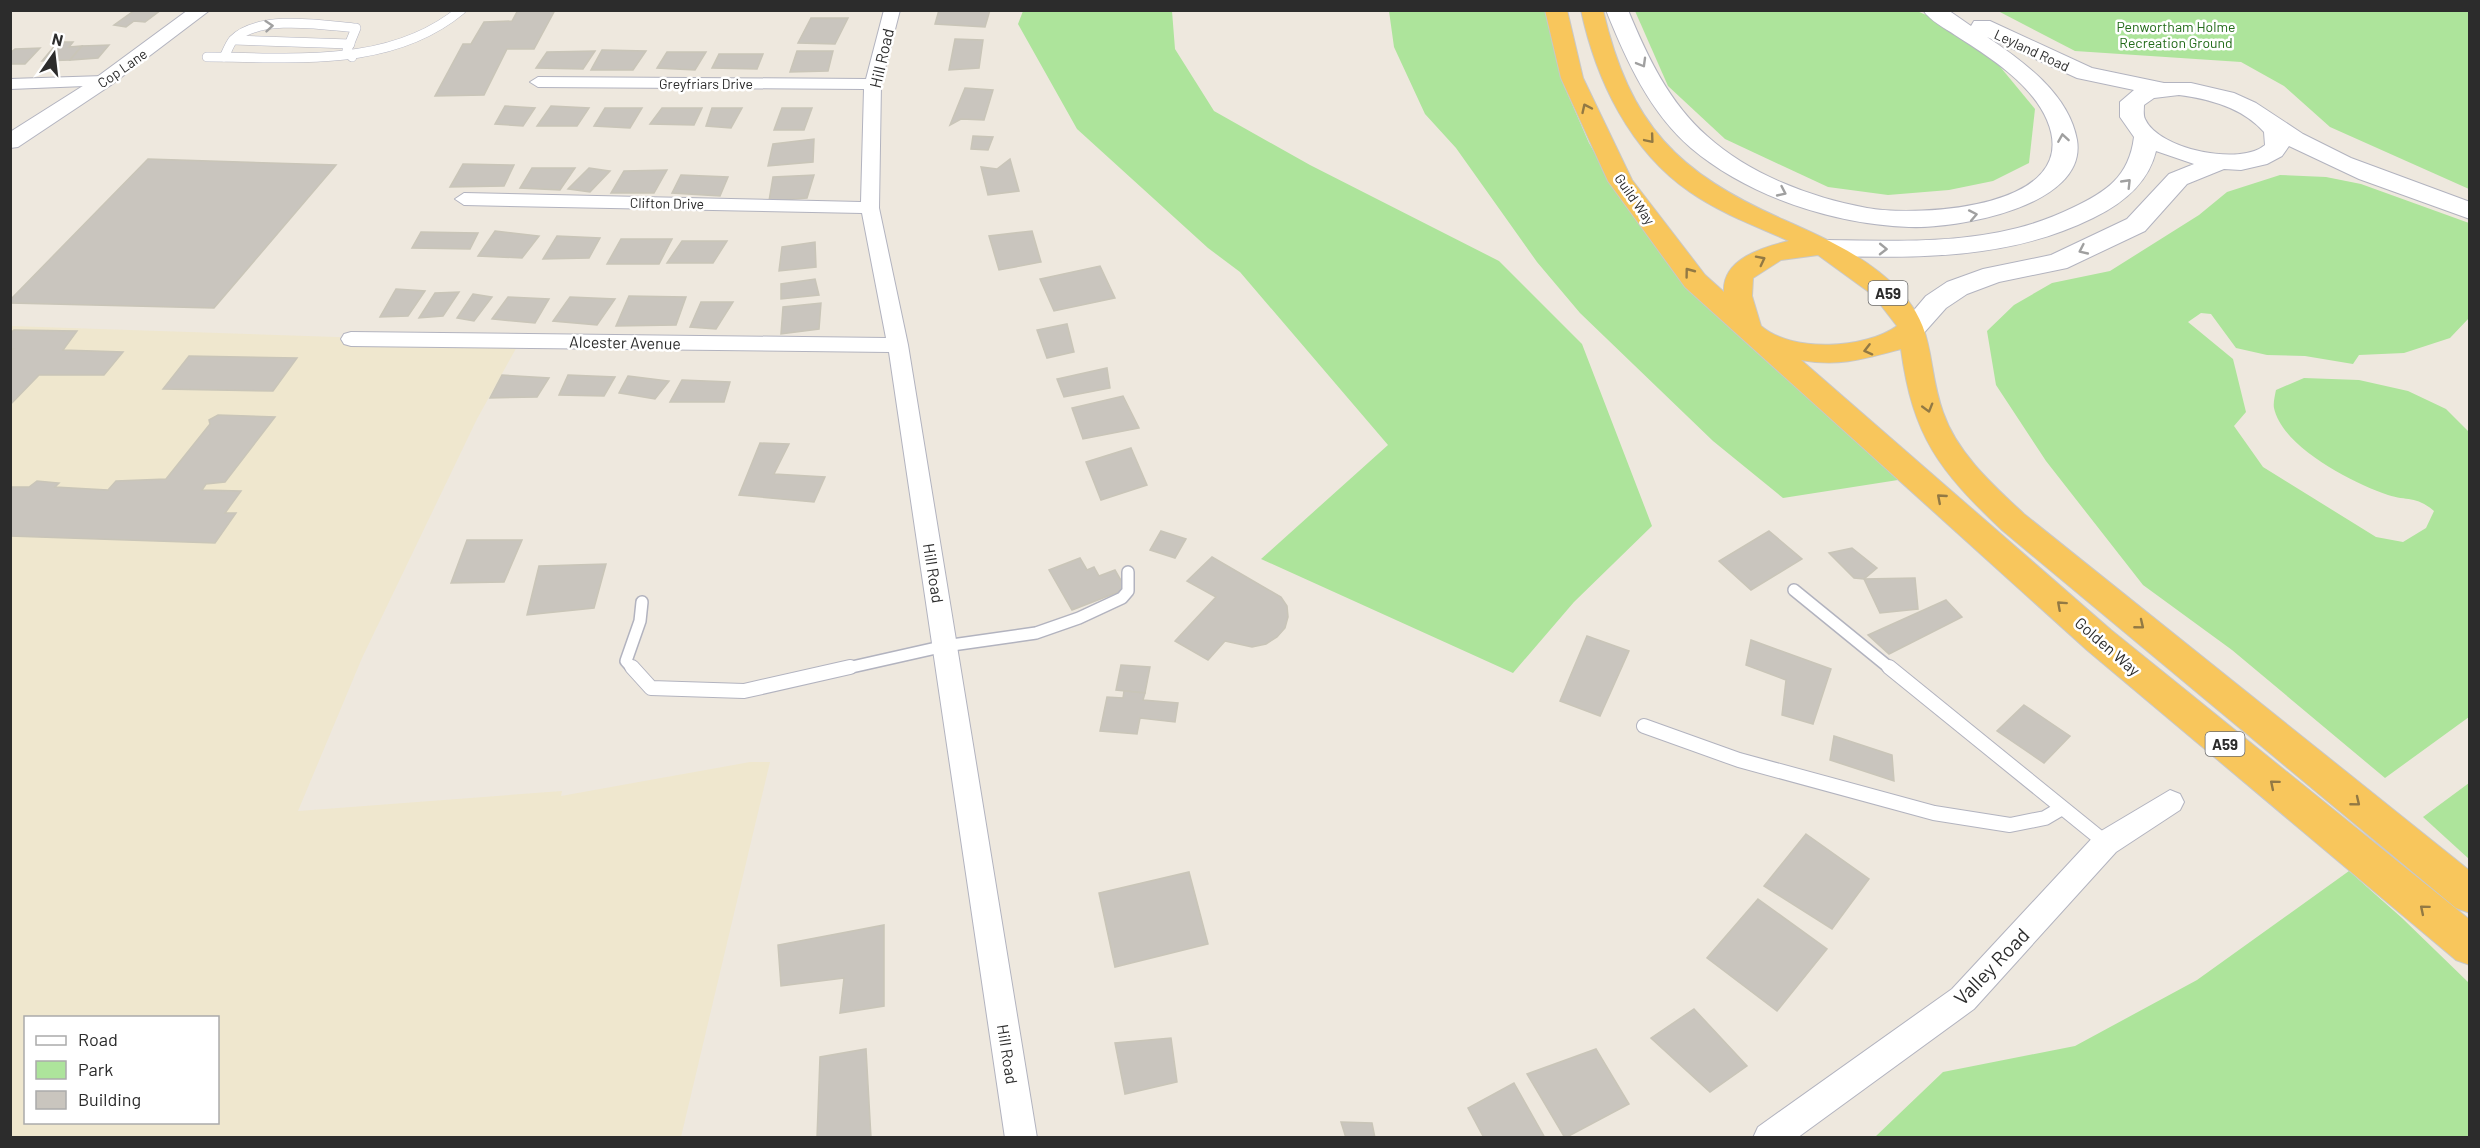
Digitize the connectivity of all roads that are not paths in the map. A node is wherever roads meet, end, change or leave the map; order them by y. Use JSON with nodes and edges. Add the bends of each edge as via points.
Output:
{"nodes":[{"id":1,"x":201,"y":10,"type":"edge"},
{"id":2,"x":461,"y":10,"type":"edge"},
{"id":3,"x":892,"y":10,"type":"edge"},
{"id":4,"x":1556,"y":10,"type":"edge"},
{"id":5,"x":1592,"y":10,"type":"edge"},
{"id":6,"x":1617,"y":10,"type":"edge"},
{"id":7,"x":1933,"y":10,"type":"edge"},
{"id":8,"x":1948,"y":10,"type":"edge"},
{"id":9,"x":233,"y":40,"type":"junction"},
{"id":10,"x":350,"y":44,"type":"junction"},
{"id":11,"x":207,"y":57,"type":"dead end"},
{"id":12,"x":224,"y":57,"type":"junction"},
{"id":13,"x":352,"y":57,"type":"junction"},
{"id":14,"x":2085,"y":74,"type":"junction"},
{"id":15,"x":104,"y":81,"type":"junction"},
{"id":16,"x":538,"y":81,"type":"dead end"},
{"id":17,"x":10,"y":84,"type":"edge"},
{"id":18,"x":873,"y":84,"type":"junction"},
{"id":19,"x":2160,"y":89,"type":"junction"},
{"id":20,"x":2271,"y":125,"type":"junction"},
{"id":21,"x":2139,"y":126,"type":"junction"},
{"id":22,"x":10,"y":142,"type":"edge"},
{"id":23,"x":2258,"y":160,"type":"junction"},
{"id":24,"x":2220,"y":162,"type":"junction"},
{"id":25,"x":2365,"y":175,"type":"junction"},
{"id":26,"x":464,"y":199,"type":"dead end"},
{"id":27,"x":870,"y":208,"type":"junction"},
{"id":28,"x":2469,"y":211,"type":"edge"},
{"id":29,"x":1823,"y":248,"type":"junction"},
{"id":30,"x":1912,"y":330,"type":"junction"},
{"id":31,"x":1751,"y":331,"type":"junction"},
{"id":32,"x":351,"y":339,"type":"dead end"},
{"id":33,"x":898,"y":345,"type":"junction"},
{"id":34,"x":1128,"y":572,"type":"dead end"},
{"id":35,"x":1794,"y":590,"type":"dead end"},
{"id":36,"x":642,"y":602,"type":"dead end"},
{"id":37,"x":945,"y":646,"type":"junction"},
{"id":38,"x":1644,"y":726,"type":"dead end"},
{"id":39,"x":2170,"y":802,"type":"dead end"},
{"id":40,"x":2062,"y":808,"type":"junction"},
{"id":41,"x":2106,"y":843,"type":"junction"},
{"id":42,"x":2469,"y":895,"type":"edge"},
{"id":43,"x":2469,"y":946,"type":"edge"},
{"id":44,"x":1021,"y":1137,"type":"edge"},
{"id":45,"x":1769,"y":1137,"type":"edge"}],
"edges":[{"from":1,"to":15,"type":"street","name":"Cop Lane"},
{"from":2,"to":13,"type":"lane","via":[[402,43]]},
{"from":3,"to":18,"type":"street","name":"Hill Road"},
{"from":31,"to":4,"type":"highway","name":"Guild Way","number":"A59","one_way":true,"via":[[1695,281],[1620,181],[1572,78]]},
{"from":5,"to":29,"type":"highway","number":"A59","one_way":true,"via":[[1611,72],[1633,118],[1673,166],[1697,186]]},
{"from":6,"to":7,"type":"main road","one_way":true,"via":[[1660,95],[1686,130],[1714,154],[1802,201],[1890,217],[1956,218],[2006,206],[2041,188],[2054,177],[2064,151],[2061,128],[2048,104],[2022,75]]},
{"from":8,"to":14,"type":"main road","name":"Leyland Road"},
{"from":9,"to":10,"type":"lane"},
{"from":9,"to":10,"type":"lane","one_way":true,"via":[[255,27],[356,28]]},
{"from":9,"to":12,"type":"lane"},
{"from":10,"to":13,"type":"lane","via":[[347,50]]},
{"from":11,"to":12,"type":"lane"},
{"from":12,"to":13,"type":"lane"},
{"from":14,"to":19,"type":"main road","name":"Leyland Road"},
{"from":14,"to":21,"type":"main road","name":"Leyland Road"},
{"from":15,"to":17,"type":"street"},
{"from":15,"to":22,"type":"street","name":"Cop Lane"},
{"from":16,"to":18,"type":"street","name":"Greyfriars Drive"},
{"from":18,"to":27,"type":"street","name":"Hill Road"},
{"from":19,"to":20,"type":"main road","name":"Leyland Road","via":[[2222,96],[2242,104]]},
{"from":19,"to":21,"type":"main road","via":[[2138,96],[2130,110]]},
{"from":20,"to":23,"type":"main road","via":[[2278,136],[2278,146]]},
{"from":20,"to":25,"type":"main road"},
{"from":21,"to":24,"type":"main road","name":"Leyland Road","via":[[2179,152]]},
{"from":29,"to":21,"type":"main road","one_way":true,"via":[[1976,247],[2049,229],[2116,194],[2134,176],[2143,160]]},
{"from":23,"to":24,"type":"main road"},
{"from":23,"to":25,"type":"main road"},
{"from":24,"to":30,"type":"main road","one_way":true,"via":[[2178,179],[2136,225],[2058,261],[1982,278],[1957,288],[1936,302]]},
{"from":25,"to":28,"type":"main road"},
{"from":26,"to":27,"type":"street","name":"Clifton Drive"},
{"from":27,"to":33,"type":"street","name":"Hill Road"},
{"from":29,"to":30,"type":"highway","number":"A59","via":[[1888,293],[1904,312]]},
{"from":31,"to":29,"type":"highway","one_way":true,"via":[[1739,304],[1737,285],[1742,272],[1779,252]]},
{"from":30,"to":31,"type":"highway","number":"A59","one_way":true,"via":[[1873,349],[1823,355],[1789,349]]},
{"from":30,"to":42,"type":"highway","number":"A59","one_way":true,"via":[[1929,414],[1975,486],[2013,522]]},
{"from":43,"to":31,"type":"highway","name":"Golden Way","number":"A59","one_way":true,"via":[[2099,639]]},
{"from":32,"to":33,"type":"street","name":"Alcester Avenue"},
{"from":33,"to":37,"type":"street","name":"Hill Road"},
{"from":34,"to":37,"type":"lane","via":[[1128,591],[1122,598],[1070,622],[1036,633]]},
{"from":35,"to":40,"type":"lane"},
{"from":36,"to":37,"type":"lane","via":[[640,621],[626,661],[651,688],[744,691]]},
{"from":37,"to":44,"type":"street","name":"Hill Road"},
{"from":38,"to":40,"type":"lane","via":[[1739,760],[1934,813],[2010,825],[2045,818]]},
{"from":39,"to":41,"type":"street","name":"Valley Road"},
{"from":40,"to":41,"type":"lane"},
{"from":41,"to":45,"type":"street","name":"Valley Road","via":[[1963,999]]}]}
